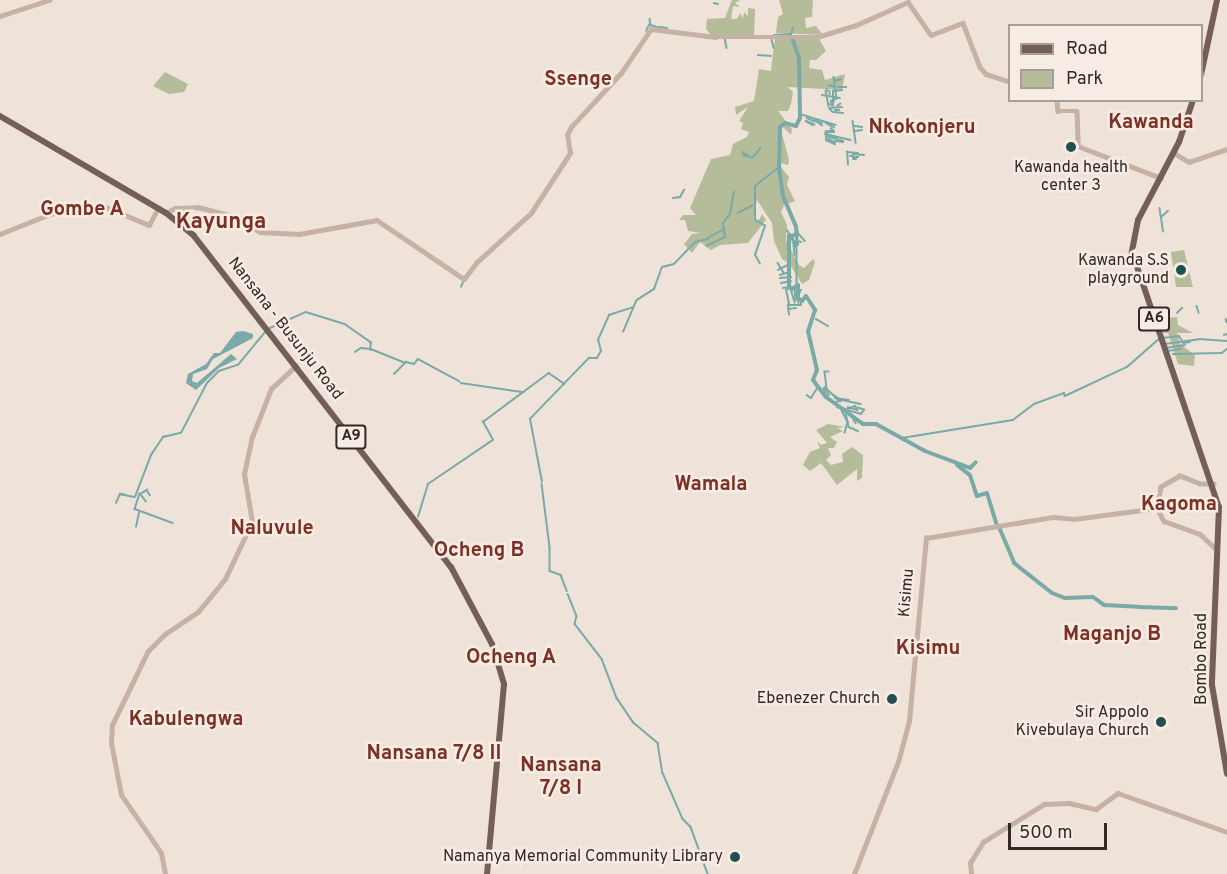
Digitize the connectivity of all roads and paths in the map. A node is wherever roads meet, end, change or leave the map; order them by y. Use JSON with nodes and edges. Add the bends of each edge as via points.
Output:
{"nodes":[{"id":1,"x":49,"y":0,"type":"edge"},
{"id":2,"x":1216,"y":0,"type":"edge"},
{"id":3,"x":0,"y":16,"type":"edge"},
{"id":4,"x":1203,"y":65,"type":"edge"},
{"id":5,"x":1008,"y":81,"type":"edge"},
{"id":6,"x":1057,"y":102,"type":"edge"},
{"id":7,"x":1192,"y":102,"type":"edge"},
{"id":8,"x":0,"y":116,"type":"edge"},
{"id":9,"x":1227,"y":149,"type":"edge"},
{"id":10,"x":1174,"y":153,"type":"junction"},
{"id":11,"x":1161,"y":178,"type":"junction"},
{"id":12,"x":158,"y":208,"type":"junction"},
{"id":13,"x":166,"y":213,"type":"junction"},
{"id":14,"x":0,"y":234,"type":"edge"},
{"id":15,"x":296,"y":366,"type":"junction"},
{"id":16,"x":1214,"y":484,"type":"junction"},
{"id":17,"x":1157,"y":508,"type":"junction"},
{"id":18,"x":1219,"y":551,"type":"junction"},
{"id":19,"x":1227,"y":774,"type":"edge"},
{"id":20,"x":1227,"y":832,"type":"edge"},
{"id":21,"x":165,"y":874,"type":"edge"},
{"id":22,"x":487,"y":874,"type":"edge"},
{"id":23,"x":854,"y":874,"type":"edge"},
{"id":24,"x":971,"y":874,"type":"edge"}],
"edges":[{"from":1,"to":3,"type":"street"},
{"from":2,"to":4,"type":"main road"},
{"from":5,"to":13,"type":"street","via":[[986,74],[980,67],[963,23],[931,35],[908,2],[820,36],[716,37],[651,29],[621,73],[571,127],[567,135],[571,151],[535,208],[464,279],[374,219],[299,234],[260,232],[240,218],[198,207],[175,208]]},
{"from":6,"to":11,"type":"street","via":[[1058,111],[1077,111],[1078,146]]},
{"from":7,"to":10,"type":"main road","number":"A6"},
{"from":8,"to":12,"type":"main road","name":"Nansana - Busunju Road","number":"A9"},
{"from":9,"to":10,"type":"street","via":[[1189,162]]},
{"from":10,"to":11,"type":"main road","number":"A6"},
{"from":11,"to":16,"type":"main road","number":"A6","via":[[1136,226],[1132,261]]},
{"from":12,"to":13,"type":"main road","name":"Nansana - Busunju Road","number":"A9"},
{"from":12,"to":14,"type":"street","via":[[149,225],[140,225],[101,205],[50,214]]},
{"from":13,"to":15,"type":"main road","name":"Nansana - Busunju Road","number":"A9","via":[[203,245]]},
{"from":15,"to":21,"type":"street","via":[[271,389],[251,440],[244,474],[252,522],[225,579],[198,612],[148,651],[112,724],[111,743],[121,795],[161,853]]},
{"from":15,"to":22,"type":"main road","name":"Nansana - Busunju Road","number":"A9","via":[[450,566],[498,658],[505,694]]},
{"from":16,"to":17,"type":"street","via":[[1199,484],[1180,476],[1161,488]]},
{"from":16,"to":18,"type":"main road","name":"Bombo Road","number":"A6","via":[[1219,507]]},
{"from":17,"to":18,"type":"street","via":[[1164,521],[1200,534]]},
{"from":17,"to":23,"type":"street","name":"Kisimu","via":[[1074,519],[1053,517],[926,538],[909,721],[898,762]]},
{"from":18,"to":19,"type":"main road","name":"Bombo Road","via":[[1212,693]]},
{"from":20,"to":24,"type":"street","via":[[1118,794],[1096,808],[1044,804],[983,842],[970,863]]}]}
